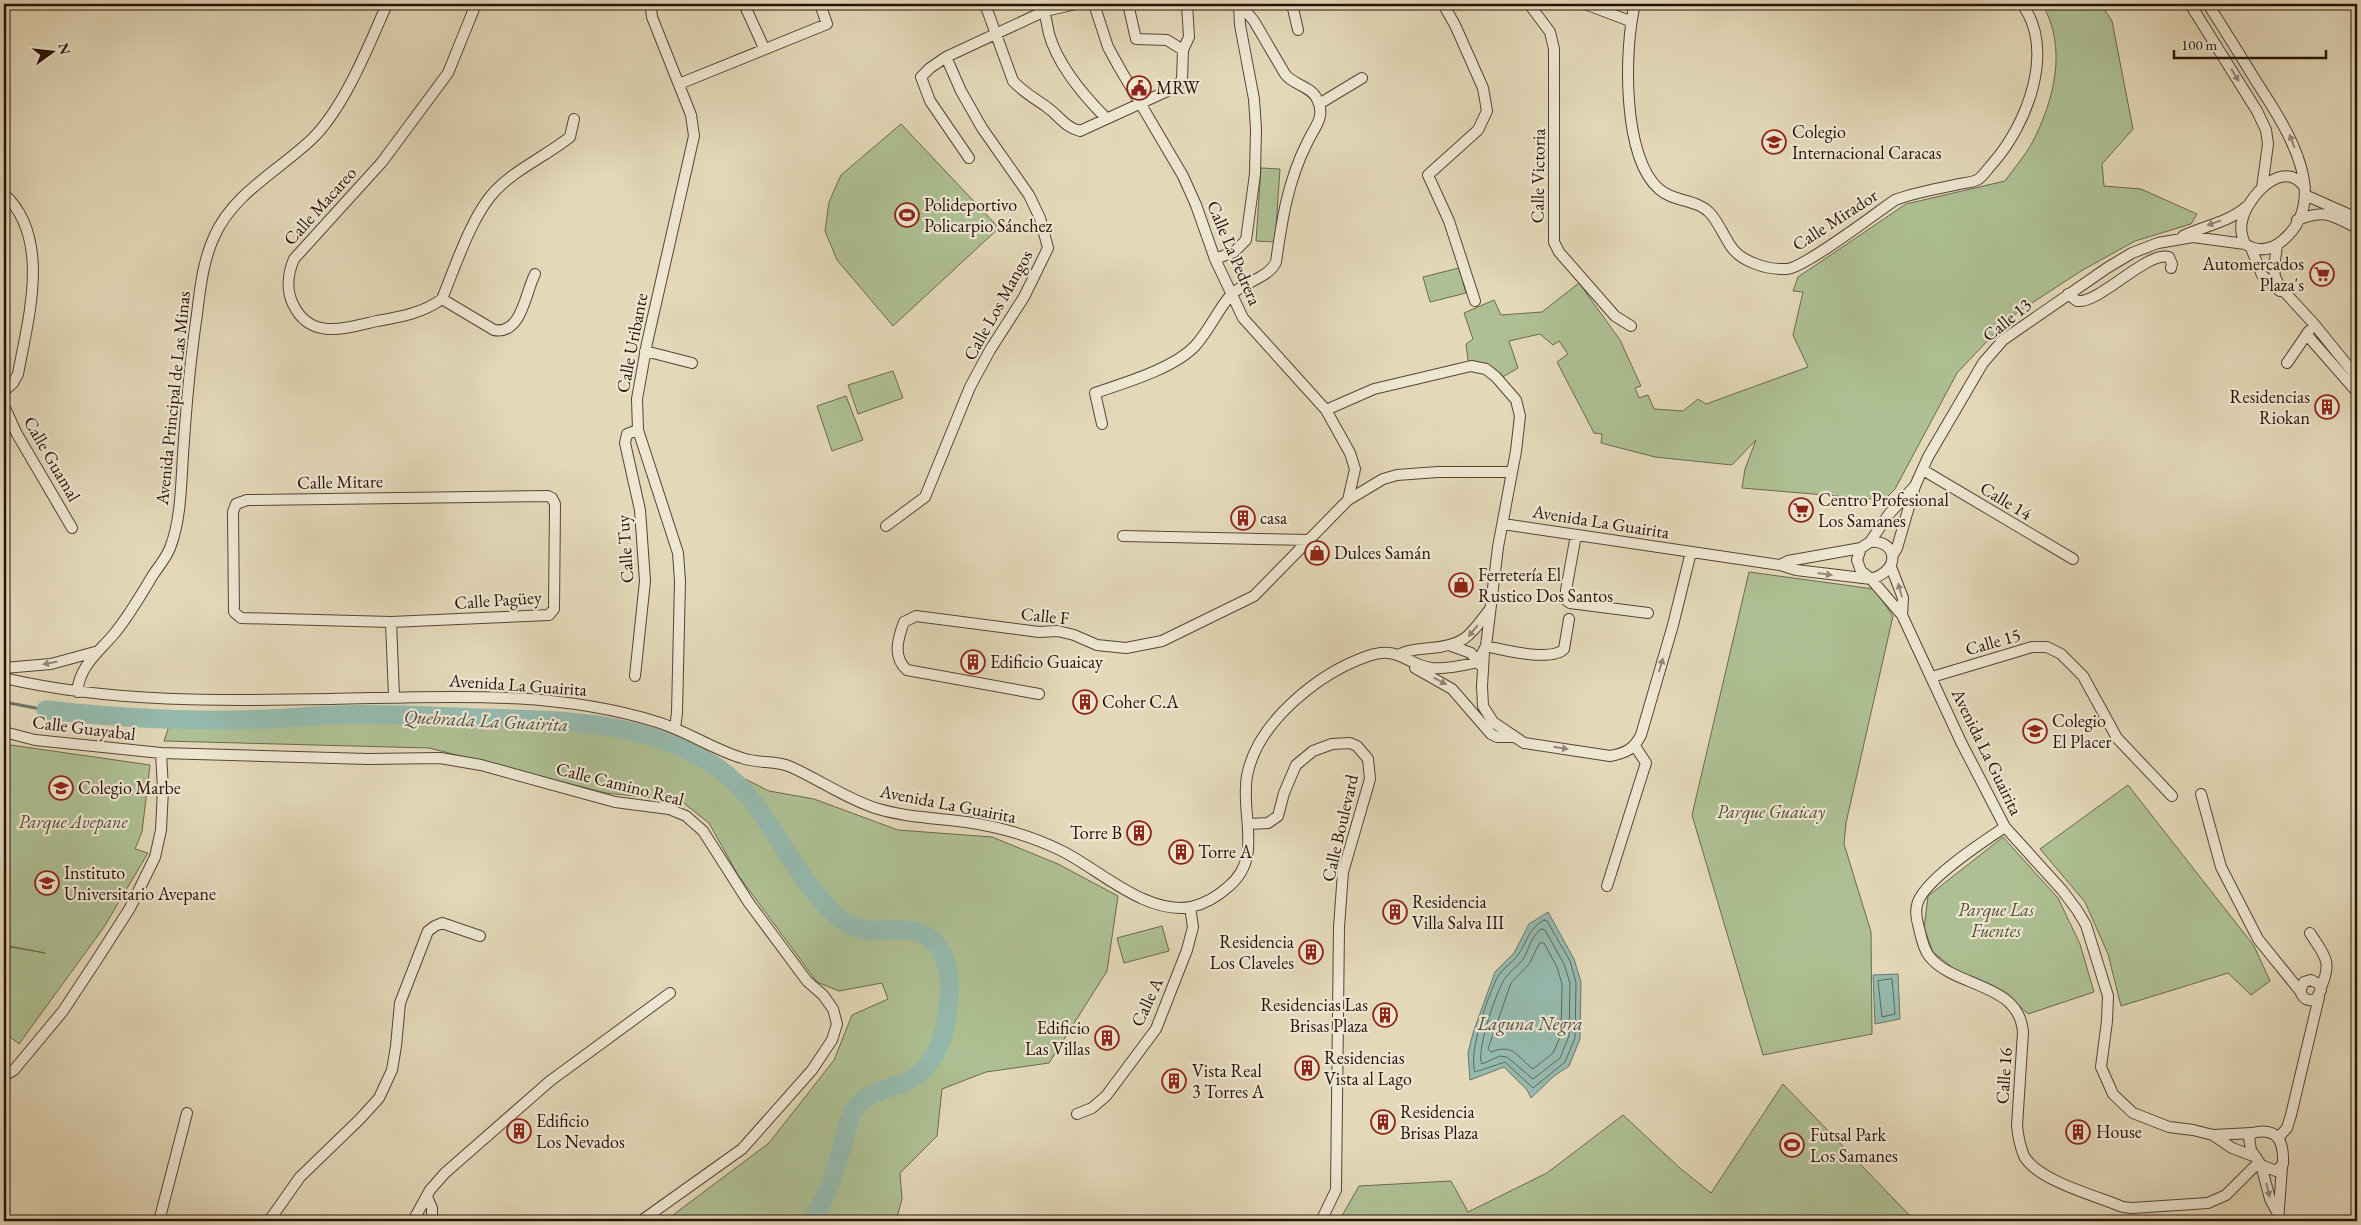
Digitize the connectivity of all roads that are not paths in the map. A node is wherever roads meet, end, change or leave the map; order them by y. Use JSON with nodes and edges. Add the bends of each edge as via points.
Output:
{"nodes":[{"id":1,"x":387,"y":4,"type":"edge"},
{"id":2,"x":476,"y":4,"type":"edge"},
{"id":3,"x":654,"y":4,"type":"edge"},
{"id":4,"x":744,"y":4,"type":"edge"},
{"id":5,"x":820,"y":4,"type":"edge"},
{"id":6,"x":985,"y":4,"type":"edge"},
{"id":7,"x":1076,"y":4,"type":"edge"},
{"id":8,"x":1094,"y":4,"type":"edge"},
{"id":9,"x":1128,"y":4,"type":"edge"},
{"id":10,"x":1187,"y":4,"type":"edge"},
{"id":11,"x":1292,"y":4,"type":"edge"},
{"id":12,"x":1443,"y":4,"type":"edge"},
{"id":13,"x":1528,"y":4,"type":"edge"},
{"id":14,"x":1585,"y":4,"type":"edge"},
{"id":15,"x":1635,"y":4,"type":"edge"},
{"id":16,"x":2022,"y":4,"type":"edge"},
{"id":17,"x":2190,"y":4,"type":"edge"},
{"id":18,"x":2208,"y":4,"type":"edge"},
{"id":19,"x":1244,"y":6,"type":"edge"},
{"id":20,"x":1044,"y":7,"type":"edge"},
{"id":21,"x":1630,"y":21,"type":"junction"},
{"id":22,"x":1298,"y":30,"type":"dead end"},
{"id":23,"x":996,"y":35,"type":"junction"},
{"id":24,"x":764,"y":48,"type":"junction"},
{"id":25,"x":1183,"y":50,"type":"junction"},
{"id":26,"x":946,"y":57,"type":"junction"},
{"id":27,"x":1362,"y":78,"type":"dead end"},
{"id":28,"x":679,"y":84,"type":"junction"},
{"id":29,"x":1138,"y":103,"type":"junction"},
{"id":30,"x":1319,"y":104,"type":"junction"},
{"id":31,"x":1106,"y":118,"type":"junction"},
{"id":32,"x":574,"y":119,"type":"dead end"},
{"id":33,"x":969,"y":158,"type":"dead end"},
{"id":34,"x":2262,"y":188,"type":"junction"},
{"id":35,"x":2305,"y":191,"type":"junction"},
{"id":36,"x":4,"y":194,"type":"edge"},
{"id":37,"x":2248,"y":206,"type":"junction"},
{"id":38,"x":2357,"y":218,"type":"edge"},
{"id":39,"x":2297,"y":220,"type":"junction"},
{"id":40,"x":2357,"y":228,"type":"edge"},
{"id":41,"x":2178,"y":238,"type":"junction"},
{"id":42,"x":2277,"y":245,"type":"junction"},
{"id":43,"x":2248,"y":246,"type":"junction"},
{"id":44,"x":1215,"y":259,"type":"junction"},
{"id":45,"x":2171,"y":268,"type":"dead end"},
{"id":46,"x":535,"y":274,"type":"dead end"},
{"id":47,"x":2068,"y":294,"type":"junction"},
{"id":48,"x":1231,"y":295,"type":"junction"},
{"id":49,"x":2287,"y":296,"type":"junction"},
{"id":50,"x":442,"y":299,"type":"junction"},
{"id":51,"x":1475,"y":301,"type":"dead end"},
{"id":52,"x":2314,"y":324,"type":"junction"},
{"id":53,"x":1631,"y":326,"type":"dead end"},
{"id":54,"x":2307,"y":335,"type":"junction"},
{"id":55,"x":645,"y":351,"type":"junction"},
{"id":56,"x":692,"y":363,"type":"dead end"},
{"id":57,"x":2287,"y":363,"type":"dead end"},
{"id":58,"x":2357,"y":377,"type":"edge"},
{"id":59,"x":4,"y":391,"type":"edge"},
{"id":60,"x":2357,"y":392,"type":"edge"},
{"id":61,"x":4,"y":406,"type":"edge"},
{"id":62,"x":1326,"y":410,"type":"junction"},
{"id":63,"x":1102,"y":424,"type":"dead end"},
{"id":64,"x":638,"y":430,"type":"junction"},
{"id":65,"x":1923,"y":470,"type":"junction"},
{"id":66,"x":1510,"y":472,"type":"junction"},
{"id":67,"x":1915,"y":486,"type":"junction"},
{"id":68,"x":552,"y":498,"type":"joint"},
{"id":69,"x":1348,"y":500,"type":"junction"},
{"id":70,"x":1503,"y":524,"type":"junction"},
{"id":71,"x":886,"y":526,"type":"dead end"},
{"id":72,"x":72,"y":528,"type":"dead end"},
{"id":73,"x":1576,"y":535,"type":"junction"},
{"id":74,"x":1123,"y":536,"type":"dead end"},
{"id":75,"x":1311,"y":540,"type":"junction"},
{"id":76,"x":1870,"y":542,"type":"junction"},
{"id":77,"x":1861,"y":548,"type":"junction"},
{"id":78,"x":1691,"y":552,"type":"junction"},
{"id":79,"x":1892,"y":556,"type":"junction"},
{"id":80,"x":2073,"y":559,"type":"dead end"},
{"id":81,"x":1780,"y":565,"type":"junction"},
{"id":82,"x":1891,"y":567,"type":"junction"},
{"id":83,"x":1871,"y":579,"type":"junction"},
{"id":84,"x":1490,"y":608,"type":"junction"},
{"id":85,"x":234,"y":612,"type":"joint"},
{"id":86,"x":1648,"y":613,"type":"dead end"},
{"id":87,"x":1902,"y":615,"type":"junction"},
{"id":88,"x":1570,"y":619,"type":"dead end"},
{"id":89,"x":392,"y":622,"type":"junction"},
{"id":90,"x":1448,"y":645,"type":"junction"},
{"id":91,"x":1486,"y":648,"type":"junction"},
{"id":92,"x":95,"y":652,"type":"junction"},
{"id":93,"x":1400,"y":654,"type":"junction"},
{"id":94,"x":1480,"y":665,"type":"junction"},
{"id":95,"x":4,"y":668,"type":"edge"},
{"id":96,"x":635,"y":676,"type":"dead end"},
{"id":97,"x":1932,"y":677,"type":"junction"},
{"id":98,"x":4,"y":678,"type":"edge"},
{"id":99,"x":77,"y":692,"type":"junction"},
{"id":100,"x":1039,"y":694,"type":"dead end"},
{"id":101,"x":394,"y":696,"type":"junction"},
{"id":102,"x":674,"y":728,"type":"junction"},
{"id":103,"x":4,"y":732,"type":"edge"},
{"id":104,"x":1514,"y":737,"type":"junction"},
{"id":105,"x":1636,"y":746,"type":"junction"},
{"id":106,"x":162,"y":754,"type":"junction"},
{"id":107,"x":2201,"y":794,"type":"dead end"},
{"id":108,"x":2172,"y":796,"type":"dead end"},
{"id":109,"x":1249,"y":824,"type":"junction"},
{"id":110,"x":2005,"y":828,"type":"junction"},
{"id":111,"x":1607,"y":886,"type":"dead end"},
{"id":112,"x":1190,"y":907,"type":"junction"},
{"id":113,"x":2310,"y":933,"type":"dead end"},
{"id":114,"x":480,"y":936,"type":"dead end"},
{"id":115,"x":2324,"y":954,"type":"junction"},
{"id":116,"x":2310,"y":980,"type":"junction"},
{"id":117,"x":2320,"y":992,"type":"junction"},
{"id":118,"x":670,"y":993,"type":"dead end"},
{"id":119,"x":2302,"y":994,"type":"junction"},
{"id":120,"x":2311,"y":1028,"type":"junction"},
{"id":121,"x":4,"y":1076,"type":"edge"},
{"id":122,"x":187,"y":1113,"type":"dead end"},
{"id":123,"x":1077,"y":1114,"type":"dead end"},
{"id":124,"x":2252,"y":1133,"type":"junction"},
{"id":125,"x":2213,"y":1135,"type":"junction"},
{"id":126,"x":2278,"y":1138,"type":"junction"},
{"id":127,"x":2259,"y":1161,"type":"junction"},
{"id":128,"x":2282,"y":1167,"type":"junction"},
{"id":129,"x":427,"y":1197,"type":"junction"},
{"id":130,"x":2278,"y":1218,"type":"edge"},
{"id":131,"x":159,"y":1221,"type":"edge"},
{"id":132,"x":269,"y":1221,"type":"edge"},
{"id":133,"x":414,"y":1221,"type":"edge"},
{"id":134,"x":432,"y":1221,"type":"edge"},
{"id":135,"x":641,"y":1221,"type":"edge"},
{"id":136,"x":1321,"y":1221,"type":"edge"}],
"edges":[{"from":1,"to":92,"type":"street","name":"Avenida Principal de Las Minas","via":[[326,122],[240,201],[225,217],[214,238],[200,289],[191,351],[182,476],[174,532],[169,549],[130,614]]},
{"from":2,"to":50,"type":"street","name":"Calle Macareo","via":[[448,73],[382,162],[294,259],[289,277],[291,299],[296,310],[302,319],[321,328],[341,329],[406,315]]},
{"from":3,"to":28,"type":"street","name":"Calle Uribante","via":[[652,17]]},
{"from":4,"to":24,"type":"street"},
{"from":5,"to":24,"type":"street","via":[[827,24]]},
{"from":6,"to":23,"type":"street"},
{"from":7,"to":20,"type":"street"},
{"from":8,"to":29,"type":"street","name":"Calle La Pedrera","via":[[1108,47]]},
{"from":9,"to":25,"type":"street","via":[[1136,40],[1163,39]]},
{"from":10,"to":25,"type":"street","via":[[1189,37]]},
{"from":11,"to":22,"type":"street"},
{"from":12,"to":51,"type":"street","via":[[1483,88],[1487,111],[1478,130],[1428,175],[1449,221]]},
{"from":13,"to":53,"type":"street","name":"Calle Victoria","via":[[1550,32],[1554,50],[1554,242],[1559,252],[1615,316]]},
{"from":14,"to":21,"type":"street"},
{"from":15,"to":21,"type":"street","name":"Calle Mirador"},
{"from":16,"to":21,"type":"street","name":"Calle Mirador","via":[[2036,35],[2037,67],[2030,96],[2000,155],[1978,180],[1895,200],[1812,257],[1788,269],[1756,264],[1741,256],[1704,208],[1673,199],[1653,183],[1642,166],[1632,127],[1627,71]]},
{"from":17,"to":34,"type":"street","one_way":true,"via":[[2266,130],[2268,153]]},
{"from":35,"to":18,"type":"street","one_way":true,"via":[[2290,134]]},
{"from":19,"to":30,"type":"street","via":[[1284,74],[1314,94]]},
{"from":19,"to":44,"type":"street","via":[[1240,25],[1256,122],[1251,212],[1244,244],[1234,252]]},
{"from":20,"to":23,"type":"street"},
{"from":20,"to":31,"type":"street","via":[[1049,35],[1057,54]]},
{"from":23,"to":26,"type":"street"},
{"from":23,"to":31,"type":"street","via":[[1013,81],[1072,129],[1090,128]]},
{"from":24,"to":28,"type":"street"},
{"from":25,"to":29,"type":"street","via":[[1183,78],[1180,83]]},
{"from":26,"to":33,"type":"street","via":[[921,78],[930,102]]},
{"from":26,"to":71,"type":"street","name":"Calle Los Mangos","via":[[982,128],[1029,195],[1040,218],[1048,248],[1024,297],[970,387],[926,497]]},
{"from":27,"to":30,"type":"street"},
{"from":28,"to":55,"type":"street","name":"Calle Uribante","via":[[691,115],[694,136]]},
{"from":29,"to":31,"type":"street"},
{"from":29,"to":44,"type":"street","name":"Calle La Pedrera","via":[[1183,176]]},
{"from":30,"to":48,"type":"street","via":[[1321,119],[1306,144],[1286,195],[1276,264]]},
{"from":32,"to":50,"type":"street","via":[[570,137],[511,178],[481,209]]},
{"from":34,"to":35,"type":"street","via":[[2282,176],[2298,180]]},
{"from":34,"to":37,"type":"street"},
{"from":35,"to":38,"type":"street"},
{"from":35,"to":39,"type":"street"},
{"from":36,"to":59,"type":"street","via":[[27,232],[33,283],[18,374]]},
{"from":37,"to":41,"type":"street","name":"Calle 13","one_way":true,"via":[[2236,216],[2197,228]]},
{"from":37,"to":43,"type":"street","via":[[2241,222]]},
{"from":39,"to":40,"type":"street","via":[[2322,213]]},
{"from":39,"to":42,"type":"street"},
{"from":41,"to":43,"type":"street","name":"Calle 13","via":[[2205,237]]},
{"from":41,"to":47,"type":"street","name":"Calle 13","via":[[2132,253]]},
{"from":42,"to":43,"type":"street","via":[[2262,250]]},
{"from":42,"to":49,"type":"street","via":[[2275,277]]},
{"from":43,"to":49,"type":"street","via":[[2262,275]]},
{"from":44,"to":48,"type":"street","name":"Calle La Pedrera"},
{"from":45,"to":47,"type":"street","via":[[2169,257],[2162,256],[2088,299],[2077,301]]},
{"from":46,"to":50,"type":"street","via":[[516,323],[502,331],[494,330]]},
{"from":47,"to":65,"type":"street","name":"Calle 13","via":[[2003,340],[1982,363]]},
{"from":48,"to":62,"type":"street","name":"Calle La Pedrera","via":[[1243,318]]},
{"from":48,"to":63,"type":"street","via":[[1195,346],[1184,355],[1095,393]]},
{"from":49,"to":52,"type":"street"},
{"from":52,"to":54,"type":"street"},
{"from":52,"to":58,"type":"street"},
{"from":54,"to":57,"type":"street"},
{"from":54,"to":60,"type":"street"},
{"from":55,"to":56,"type":"street"},
{"from":55,"to":64,"type":"street","name":"Calle Uribante","via":[[637,399]]},
{"from":61,"to":72,"type":"street","name":"Calle Guamal"},
{"from":62,"to":66,"type":"street","via":[[1374,389],[1416,378],[1471,366],[1486,369],[1516,400],[1520,416]]},
{"from":62,"to":69,"type":"street","name":"Calle La Pedrera","via":[[1356,469]]},
{"from":64,"to":96,"type":"street","name":"Calle Tuy","via":[[627,434],[624,443],[640,510],[644,555],[644,600]]},
{"from":64,"to":102,"type":"street","name":"Calle Uribante","via":[[678,553],[677,713]]},
{"from":65,"to":67,"type":"street","name":"Calle 13"},
{"from":65,"to":80,"type":"street","name":"Calle 14"},
{"from":66,"to":69,"type":"street","via":[[1397,475],[1383,479]]},
{"from":66,"to":70,"type":"street"},
{"from":67,"to":76,"type":"street","name":"Calle 13","via":[[1889,514]]},
{"from":67,"to":79,"type":"street","name":"Calle 13"},
{"from":68,"to":85,"type":"street","name":"Calle Mitare","via":[[247,500],[236,504],[233,512]]},
{"from":68,"to":89,"type":"street","name":"Calle Pagüey","via":[[555,504],[554,609],[549,615]]},
{"from":69,"to":75,"type":"street","name":"Calle F"},
{"from":70,"to":73,"type":"street","name":"Avenida La Guairita"},
{"from":70,"to":84,"type":"street","name":"Avenida La Guairita"},
{"from":73,"to":78,"type":"street","name":"Avenida La Guairita"},
{"from":73,"to":86,"type":"street","via":[[1566,600]]},
{"from":74,"to":75,"type":"street"},
{"from":75,"to":100,"type":"street","name":"Calle F","via":[[1254,596],[1162,641],[1126,648],[1097,644],[1058,631],[1039,632],[916,616],[904,622],[897,641],[898,658],[907,670]]},
{"from":76,"to":77,"type":"street","name":"Avenida La Guairita"},
{"from":76,"to":79,"type":"street","via":[[1886,546]]},
{"from":77,"to":81,"type":"street","name":"Avenida La Guairita"},
{"from":77,"to":83,"type":"street","name":"Avenida La Guairita","via":[[1856,560],[1861,572]]},
{"from":78,"to":81,"type":"street","name":"Avenida La Guairita"},
{"from":105,"to":78,"type":"street","one_way":true,"via":[[1673,625]]},
{"from":79,"to":82,"type":"street","name":"Avenida La Guairita"},
{"from":81,"to":83,"type":"street","name":"Avenida La Guairita","one_way":true,"via":[[1796,570]]},
{"from":82,"to":83,"type":"street","via":[[1885,574]]},
{"from":87,"to":82,"type":"street","name":"Avenida La Guairita","one_way":true,"via":[[1903,598]]},
{"from":83,"to":87,"type":"street","name":"Avenida La Guairita"},
{"from":84,"to":90,"type":"street","name":"Avenida La Guairita","one_way":true,"via":[[1468,637]]},
{"from":84,"to":91,"type":"street","name":"Avenida La Guairita"},
{"from":85,"to":89,"type":"street","name":"Calle Pagüey","via":[[240,618]]},
{"from":87,"to":97,"type":"street","name":"Avenida La Guairita"},
{"from":88,"to":91,"type":"street","via":[[1564,649],[1556,654]]},
{"from":89,"to":101,"type":"street"},
{"from":90,"to":93,"type":"street","name":"Avenida La Guairita"},
{"from":90,"to":94,"type":"street","via":[[1465,650]]},
{"from":91,"to":94,"type":"street","name":"Avenida La Guairita"},
{"from":92,"to":95,"type":"street","one_way":true,"via":[[51,664]]},
{"from":92,"to":99,"type":"street","via":[[82,671]]},
{"from":93,"to":94,"type":"street","name":"Avenida La Guairita","via":[[1431,668]]},
{"from":93,"to":104,"type":"street","one_way":true,"via":[[1412,666],[1452,689],[1491,734]]},
{"from":93,"to":109,"type":"street","name":"Avenida La Guairita","via":[[1371,655],[1334,672],[1308,689],[1273,724],[1258,748],[1247,778]]},
{"from":94,"to":104,"type":"street","via":[[1485,710],[1493,722]]},
{"from":97,"to":108,"type":"street","name":"Calle 15","via":[[2032,647],[2047,647],[2061,654],[2083,676],[2117,738]]},
{"from":97,"to":110,"type":"street","name":"Avenida La Guairita"},
{"from":98,"to":99,"type":"street","name":"Avenida La Guairita"},
{"from":99,"to":101,"type":"street","name":"Avenida La Guairita","via":[[157,698]]},
{"from":101,"to":102,"type":"street","name":"Avenida La Guairita","via":[[517,698],[579,704],[654,720]]},
{"from":102,"to":112,"type":"street","name":"Avenida La Guairita","via":[[744,759],[785,764],[846,797],[876,808],[1024,835],[1077,860],[1143,899],[1164,906]]},
{"from":103,"to":106,"type":"street","name":"Calle Guayabal","via":[[35,740]]},
{"from":104,"to":105,"type":"street","one_way":true,"via":[[1524,743],[1610,756],[1624,754]]},
{"from":105,"to":111,"type":"street","via":[[1646,763]]},
{"from":106,"to":121,"type":"street","via":[[161,830],[155,857],[130,908],[63,1011],[14,1070]]},
{"from":106,"to":135,"type":"street","name":"Calle Camino Real","via":[[440,758],[480,765],[615,802],[669,809],[686,816],[703,831],[749,903],[807,981],[834,1009],[837,1024],[832,1040],[812,1070],[742,1149]]},
{"from":107,"to":119,"type":"street","via":[[2222,867],[2258,939]]},
{"from":109,"to":112,"type":"street","name":"Avenida La Guairita","via":[[1248,858],[1240,875],[1224,891]]},
{"from":109,"to":136,"type":"street","name":"Calle Boulevard","via":[[1268,823],[1278,816],[1296,765],[1313,751],[1332,744],[1350,743],[1368,759],[1370,779],[1343,872],[1339,927],[1336,1190]]},
{"from":110,"to":125,"type":"street","name":"Avenida La Guairita","via":[[2031,853],[2074,905],[2090,935],[2108,996],[2101,1067],[2113,1094],[2133,1113],[2153,1122]]},
{"from":110,"to":127,"type":"street","name":"Calle 16","via":[[1924,889],[1917,905],[1917,918],[1929,956],[1950,972],[1994,992],[2007,1001],[2022,1019],[2017,1126],[2025,1157],[2042,1174],[2132,1208],[2208,1203],[2226,1195]]},
{"from":112,"to":123,"type":"street","name":"Calle A","via":[[1193,927],[1188,950],[1156,1029],[1106,1096],[1092,1108]]},
{"from":113,"to":115,"type":"street"},
{"from":114,"to":132,"type":"street","via":[[442,924],[428,931],[400,1003],[392,1070],[379,1098],[300,1177]]},
{"from":115,"to":116,"type":"street","via":[[2322,967]]},
{"from":115,"to":117,"type":"street","via":[[2328,966]]},
{"from":116,"to":117,"type":"street","via":[[2317,982]]},
{"from":116,"to":119,"type":"street","via":[[2304,982]]},
{"from":117,"to":119,"type":"street","via":[[2313,1001]]},
{"from":117,"to":120,"type":"street"},
{"from":118,"to":129,"type":"street","via":[[550,1081],[445,1173]]},
{"from":119,"to":120,"type":"street"},
{"from":120,"to":126,"type":"street","via":[[2291,1115],[2287,1128]]},
{"from":122,"to":131,"type":"street"},
{"from":124,"to":125,"type":"street","name":"Avenida La Guairita"},
{"from":124,"to":126,"type":"street","name":"Avenida La Guairita","via":[[2268,1131]]},
{"from":124,"to":127,"type":"street","via":[[2249,1143]]},
{"from":125,"to":127,"type":"street","name":"Avenida La Guairita"},
{"from":126,"to":128,"type":"street","via":[[2283,1148]]},
{"from":127,"to":128,"type":"street","name":"Avenida La Guairita","via":[[2276,1171]]},
{"from":127,"to":130,"type":"street","one_way":true},
{"from":128,"to":130,"type":"street"},
{"from":129,"to":133,"type":"street"},
{"from":129,"to":134,"type":"street","via":[[432,1208]]}]}
